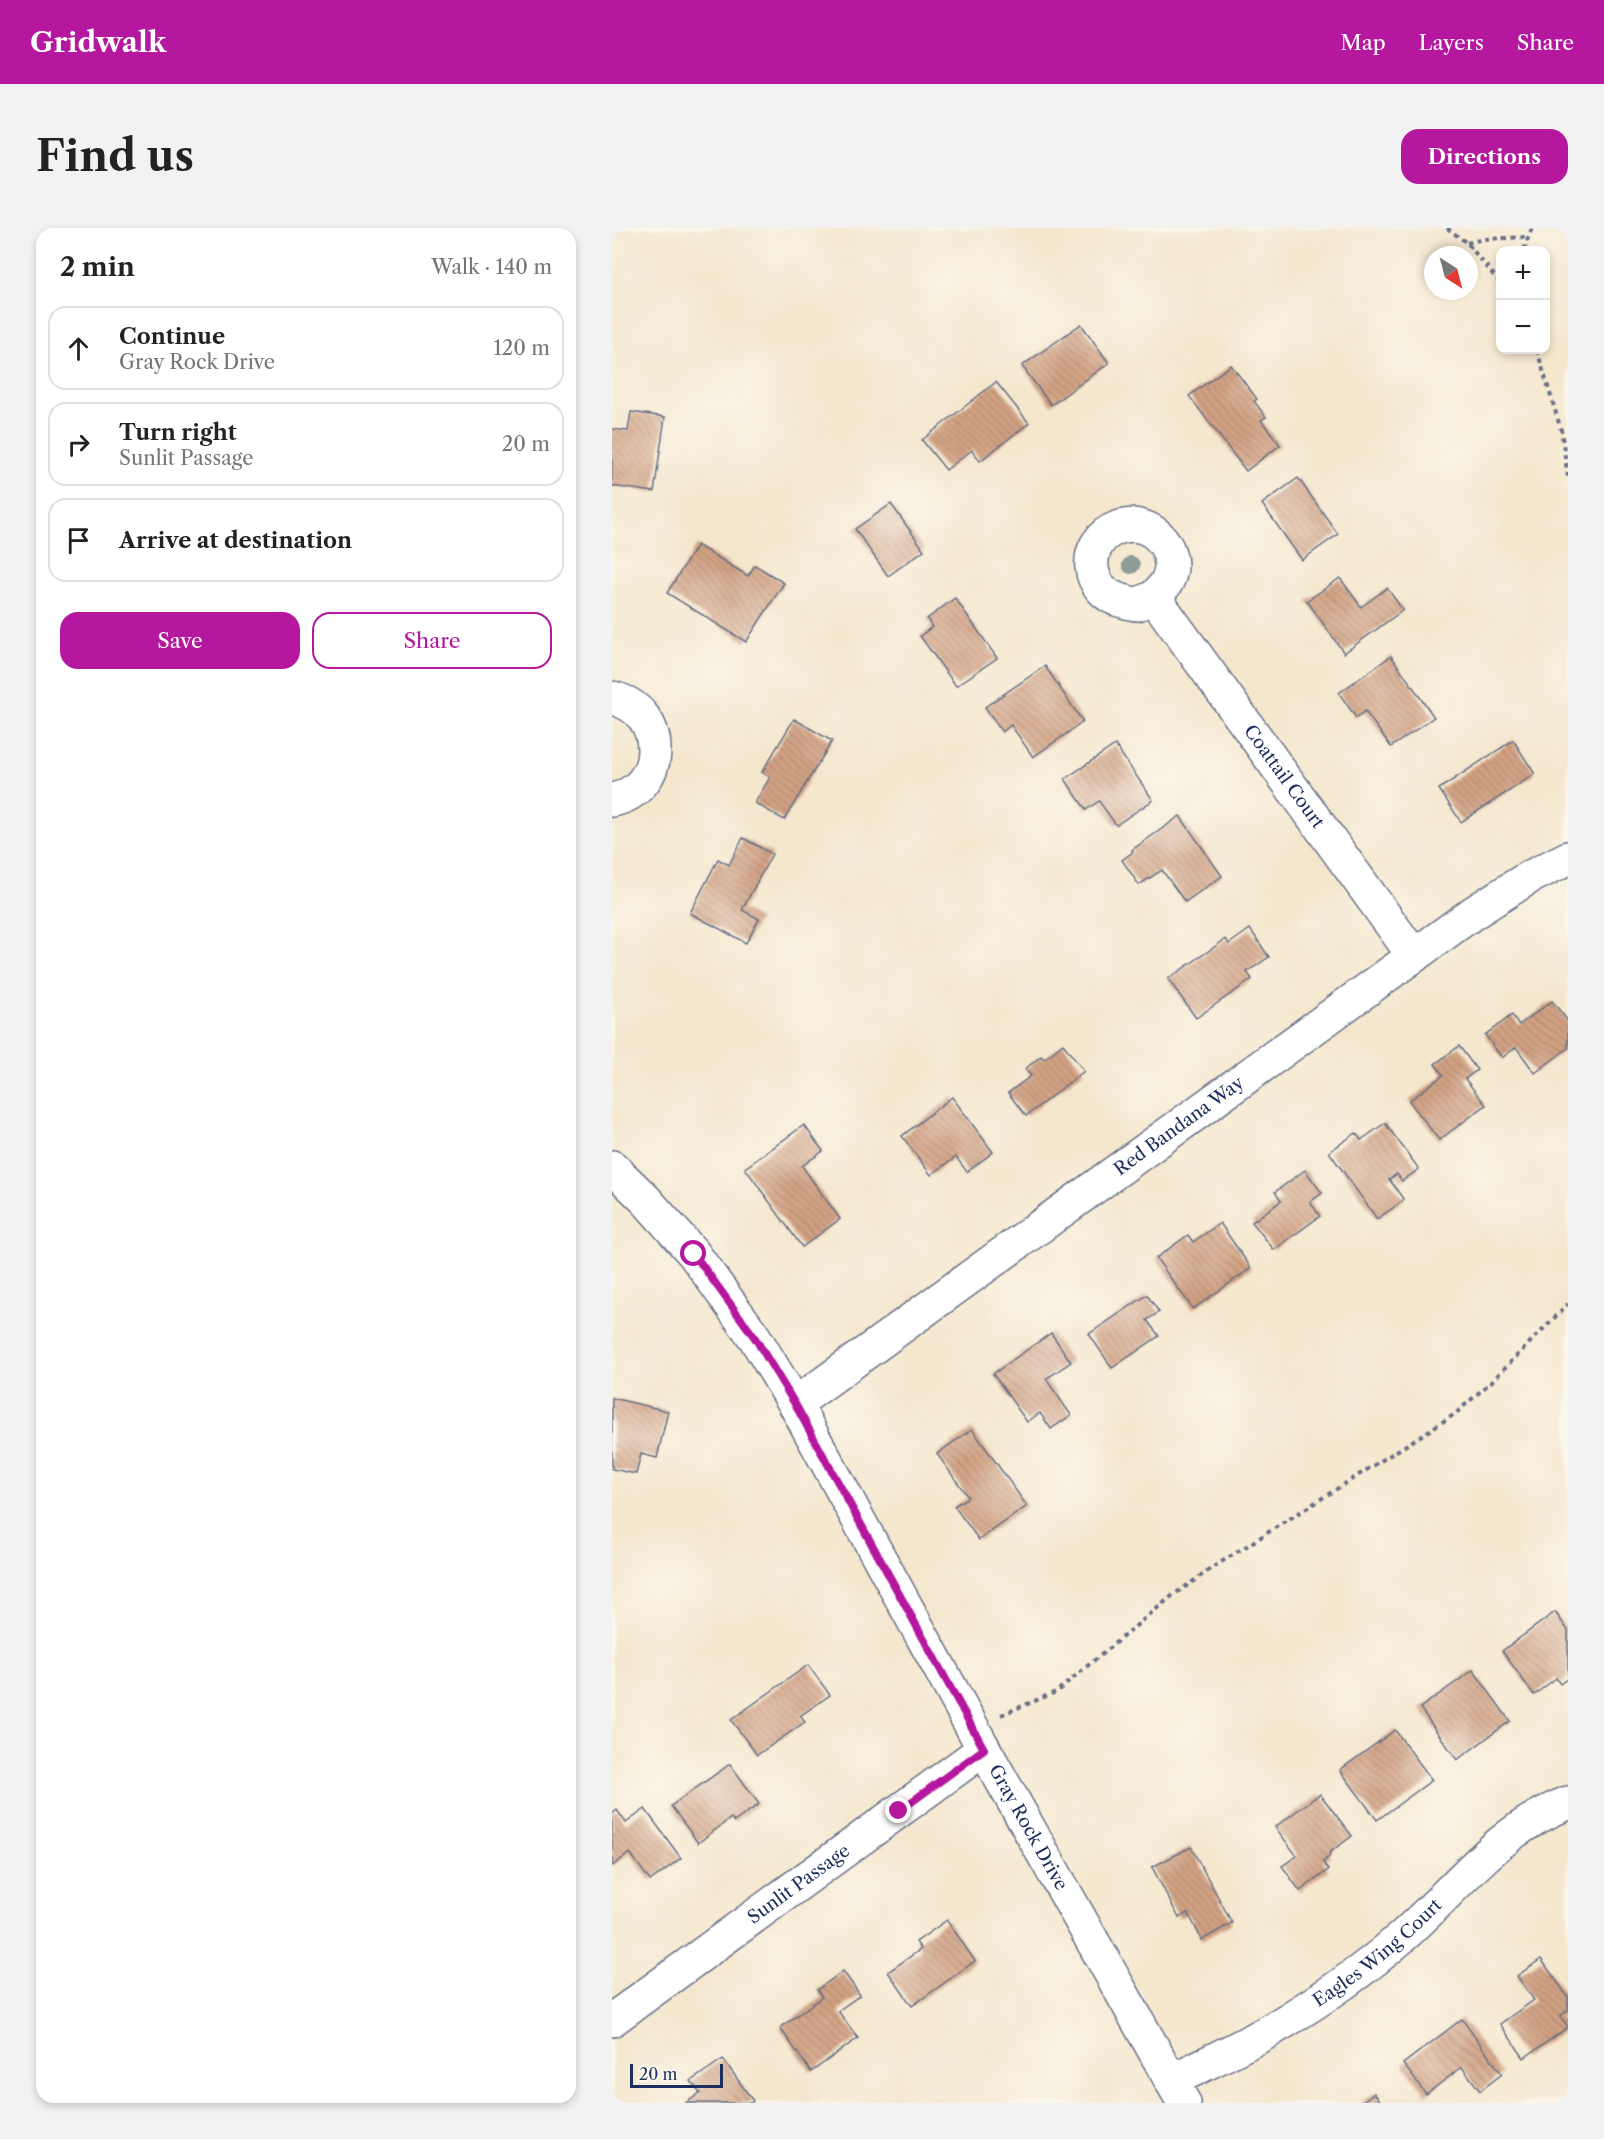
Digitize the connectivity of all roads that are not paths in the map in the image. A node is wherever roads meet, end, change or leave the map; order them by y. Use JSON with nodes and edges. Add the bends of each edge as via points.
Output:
{"nodes":[{"id":1,"x":1154,"y":597,"type":"dead end"},
{"id":2,"x":612,"y":698,"type":"edge"},
{"id":3,"x":612,"y":800,"type":"edge"},
{"id":4,"x":1568,"y":858,"type":"edge"},
{"id":5,"x":1414,"y":956,"type":"junction"},
{"id":6,"x":612,"y":1167,"type":"edge"},
{"id":7,"x":795,"y":1404,"type":"junction"},
{"id":8,"x":978,"y":1737,"type":"junction"},
{"id":9,"x":1568,"y":1803,"type":"edge"},
{"id":10,"x":612,"y":2020,"type":"edge"},
{"id":11,"x":1178,"y":2092,"type":"edge"}],
"edges":[{"from":1,"to":5,"type":"street","name":"Coattail Court"},
{"from":2,"to":3,"type":"street","via":[[627,703],[646,720],[654,754],[651,768],[638,788]]},
{"from":4,"to":5,"type":"street","name":"Red Bandana Way","via":[[1528,878]]},
{"from":5,"to":7,"type":"street","name":"Red Bandana Way"},
{"from":6,"to":7,"type":"street","name":"Gray Rock Drive","via":[[694,1254],[755,1338]]},
{"from":7,"to":8,"type":"street","name":"Gray Rock Drive"},
{"from":8,"to":10,"type":"street","name":"Sunlit Passage"},
{"from":8,"to":11,"type":"street","name":"Gray Rock Drive"},
{"from":9,"to":11,"type":"street","name":"Eagles Wing Court","via":[[1519,1828],[1487,1853],[1395,1943],[1338,1987]]}]}
